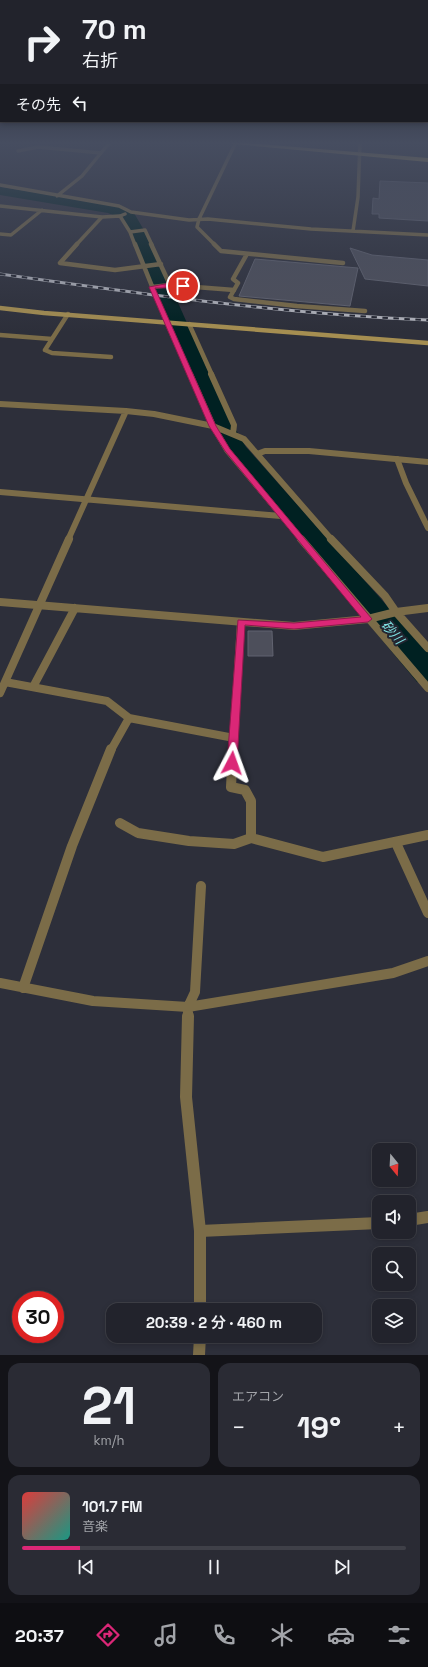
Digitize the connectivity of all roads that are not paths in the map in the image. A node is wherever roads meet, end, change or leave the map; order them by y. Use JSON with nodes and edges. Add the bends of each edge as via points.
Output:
{"nodes":[{"id":1,"x":115,"y":205,"type":"edge"},
{"id":2,"x":205,"y":205,"type":"edge"},
{"id":3,"x":357,"y":205,"type":"edge"},
{"id":4,"x":0,"y":206,"type":"edge"},
{"id":5,"x":42,"y":210,"type":"junction"},
{"id":6,"x":131,"y":212,"type":"junction"},
{"id":7,"x":120,"y":216,"type":"junction"},
{"id":8,"x":102,"y":217,"type":"junction"},
{"id":9,"x":198,"y":219,"type":"junction"},
{"id":10,"x":353,"y":231,"type":"junction"},
{"id":11,"x":130,"y":232,"type":"junction"},
{"id":12,"x":0,"y":234,"type":"edge"},
{"id":13,"x":428,"y":235,"type":"edge"},
{"id":14,"x":247,"y":254,"type":"junction"},
{"id":15,"x":343,"y":263,"type":"dead end"},
{"id":16,"x":160,"y":264,"type":"junction"},
{"id":17,"x":143,"y":267,"type":"junction"},
{"id":18,"x":170,"y":285,"type":"junction"},
{"id":19,"x":152,"y":287,"type":"junction"},
{"id":20,"x":234,"y":290,"type":"junction"},
{"id":21,"x":0,"y":308,"type":"edge"},
{"id":22,"x":365,"y":311,"type":"dead end"},
{"id":23,"x":68,"y":314,"type":"junction"},
{"id":24,"x":166,"y":321,"type":"junction"},
{"id":25,"x":189,"y":324,"type":"junction"},
{"id":26,"x":0,"y":335,"type":"edge"},
{"id":27,"x":52,"y":339,"type":"junction"},
{"id":28,"x":428,"y":343,"type":"edge"},
{"id":29,"x":111,"y":357,"type":"dead end"},
{"id":30,"x":0,"y":404,"type":"edge"},
{"id":31,"x":126,"y":411,"type":"junction"},
{"id":32,"x":213,"y":426,"type":"junction"},
{"id":33,"x":233,"y":434,"type":"junction"},
{"id":34,"x":257,"y":454,"type":"junction"},
{"id":35,"x":397,"y":459,"type":"junction"},
{"id":36,"x":428,"y":462,"type":"edge"},
{"id":37,"x":0,"y":492,"type":"edge"},
{"id":38,"x":88,"y":499,"type":"junction"},
{"id":39,"x":281,"y":516,"type":"junction"},
{"id":40,"x":428,"y":528,"type":"edge"},
{"id":41,"x":0,"y":602,"type":"edge"},
{"id":42,"x":39,"y":605,"type":"junction"},
{"id":43,"x":75,"y":608,"type":"junction"},
{"id":44,"x":428,"y":608,"type":"edge"},
{"id":45,"x":396,"y":612,"type":"junction"},
{"id":46,"x":368,"y":619,"type":"junction"},
{"id":47,"x":241,"y":622,"type":"junction"},
{"id":48,"x":428,"y":648,"type":"edge"},
{"id":49,"x":5,"y":682,"type":"junction"},
{"id":50,"x":33,"y":687,"type":"junction"},
{"id":51,"x":428,"y":688,"type":"edge"},
{"id":52,"x":0,"y":693,"type":"edge"},
{"id":53,"x":129,"y":718,"type":"junction"},
{"id":54,"x":234,"y":738,"type":"junction"},
{"id":55,"x":120,"y":823,"type":"dead end"},
{"id":56,"x":428,"y":835,"type":"edge"},
{"id":57,"x":251,"y":838,"type":"junction"},
{"id":58,"x":396,"y":843,"type":"junction"},
{"id":59,"x":201,"y":886,"type":"dead end"},
{"id":60,"x":428,"y":913,"type":"edge"},
{"id":61,"x":428,"y":961,"type":"edge"},
{"id":62,"x":0,"y":983,"type":"edge"},
{"id":63,"x":22,"y":988,"type":"junction"},
{"id":64,"x":188,"y":1007,"type":"junction"},
{"id":65,"x":428,"y":1217,"type":"edge"},
{"id":66,"x":416,"y":1219,"type":"edge"},
{"id":67,"x":372,"y":1223,"type":"edge"},
{"id":68,"x":200,"y":1231,"type":"junction"},
{"id":69,"x":200,"y":1303,"type":"edge"},
{"id":70,"x":200,"y":1343,"type":"edge"},
{"id":71,"x":200,"y":1355,"type":"edge"}],
"edges":[{"from":1,"to":6,"type":"street"},
{"from":2,"to":9,"type":"street"},
{"from":3,"to":10,"type":"street"},
{"from":4,"to":5,"type":"street"},
{"from":5,"to":8,"type":"street"},
{"from":5,"to":12,"type":"street","via":[[11,235]]},
{"from":6,"to":7,"type":"street"},
{"from":6,"to":9,"type":"street"},
{"from":7,"to":8,"type":"street"},
{"from":7,"to":11,"type":"street"},
{"from":8,"to":17,"type":"street","via":[[60,263],[115,270]]},
{"from":9,"to":10,"type":"street"},
{"from":9,"to":14,"type":"street","via":[[197,227],[221,251]]},
{"from":10,"to":13,"type":"street"},
{"from":11,"to":16,"type":"street","via":[[145,230]]},
{"from":11,"to":17,"type":"street"},
{"from":14,"to":15,"type":"street"},
{"from":14,"to":20,"type":"street","via":[[233,279],[238,282]]},
{"from":16,"to":17,"type":"street"},
{"from":16,"to":18,"type":"street"},
{"from":17,"to":19,"type":"street"},
{"from":18,"to":19,"type":"street"},
{"from":18,"to":20,"type":"street"},
{"from":19,"to":24,"type":"street"},
{"from":20,"to":22,"type":"street","via":[[230,297],[234,299]]},
{"from":21,"to":23,"type":"street"},
{"from":23,"to":24,"type":"street"},
{"from":23,"to":27,"type":"street"},
{"from":24,"to":25,"type":"street"},
{"from":24,"to":32,"type":"street"},
{"from":25,"to":28,"type":"street"},
{"from":25,"to":33,"type":"street","via":[[234,425]]},
{"from":26,"to":27,"type":"street"},
{"from":27,"to":29,"type":"street","via":[[46,350],[52,353]]},
{"from":30,"to":31,"type":"street"},
{"from":31,"to":32,"type":"street"},
{"from":31,"to":38,"type":"street"},
{"from":32,"to":33,"type":"street"},
{"from":32,"to":39,"type":"street","via":[[227,450]]},
{"from":33,"to":34,"type":"street","via":[[244,439]]},
{"from":34,"to":35,"type":"street","via":[[265,451],[309,451]]},
{"from":34,"to":45,"type":"street","via":[[385,596]]},
{"from":35,"to":36,"type":"street"},
{"from":35,"to":40,"type":"street"},
{"from":37,"to":38,"type":"street"},
{"from":38,"to":39,"type":"street"},
{"from":38,"to":42,"type":"street"},
{"from":39,"to":46,"type":"street"},
{"from":41,"to":42,"type":"street"},
{"from":42,"to":43,"type":"street"},
{"from":42,"to":49,"type":"street"},
{"from":43,"to":47,"type":"street"},
{"from":43,"to":50,"type":"street"},
{"from":44,"to":45,"type":"street"},
{"from":45,"to":46,"type":"street"},
{"from":45,"to":48,"type":"street"},
{"from":46,"to":47,"type":"street","via":[[294,626]]},
{"from":46,"to":51,"type":"street"},
{"from":47,"to":54,"type":"street"},
{"from":49,"to":50,"type":"street"},
{"from":49,"to":52,"type":"street"},
{"from":50,"to":53,"type":"street","via":[[107,701]]},
{"from":53,"to":54,"type":"street"},
{"from":53,"to":63,"type":"street","via":[[108,755],[72,846]]},
{"from":54,"to":57,"type":"street","via":[[231,788],[245,790],[251,800]]},
{"from":55,"to":57,"type":"street","via":[[138,833],[189,841],[234,844]]},
{"from":56,"to":58,"type":"street"},
{"from":57,"to":58,"type":"street","via":[[323,857]]},
{"from":58,"to":60,"type":"street"},
{"from":59,"to":64,"type":"street","via":[[194,992]]},
{"from":61,"to":64,"type":"street","via":[[393,973]]},
{"from":62,"to":63,"type":"street"},
{"from":63,"to":64,"type":"street","via":[[93,1001]]},
{"from":64,"to":68,"type":"street","via":[[186,1097]]},
{"from":65,"to":66,"type":"street"},
{"from":67,"to":68,"type":"street"},
{"from":68,"to":69,"type":"street"},
{"from":70,"to":71,"type":"street"}]}
